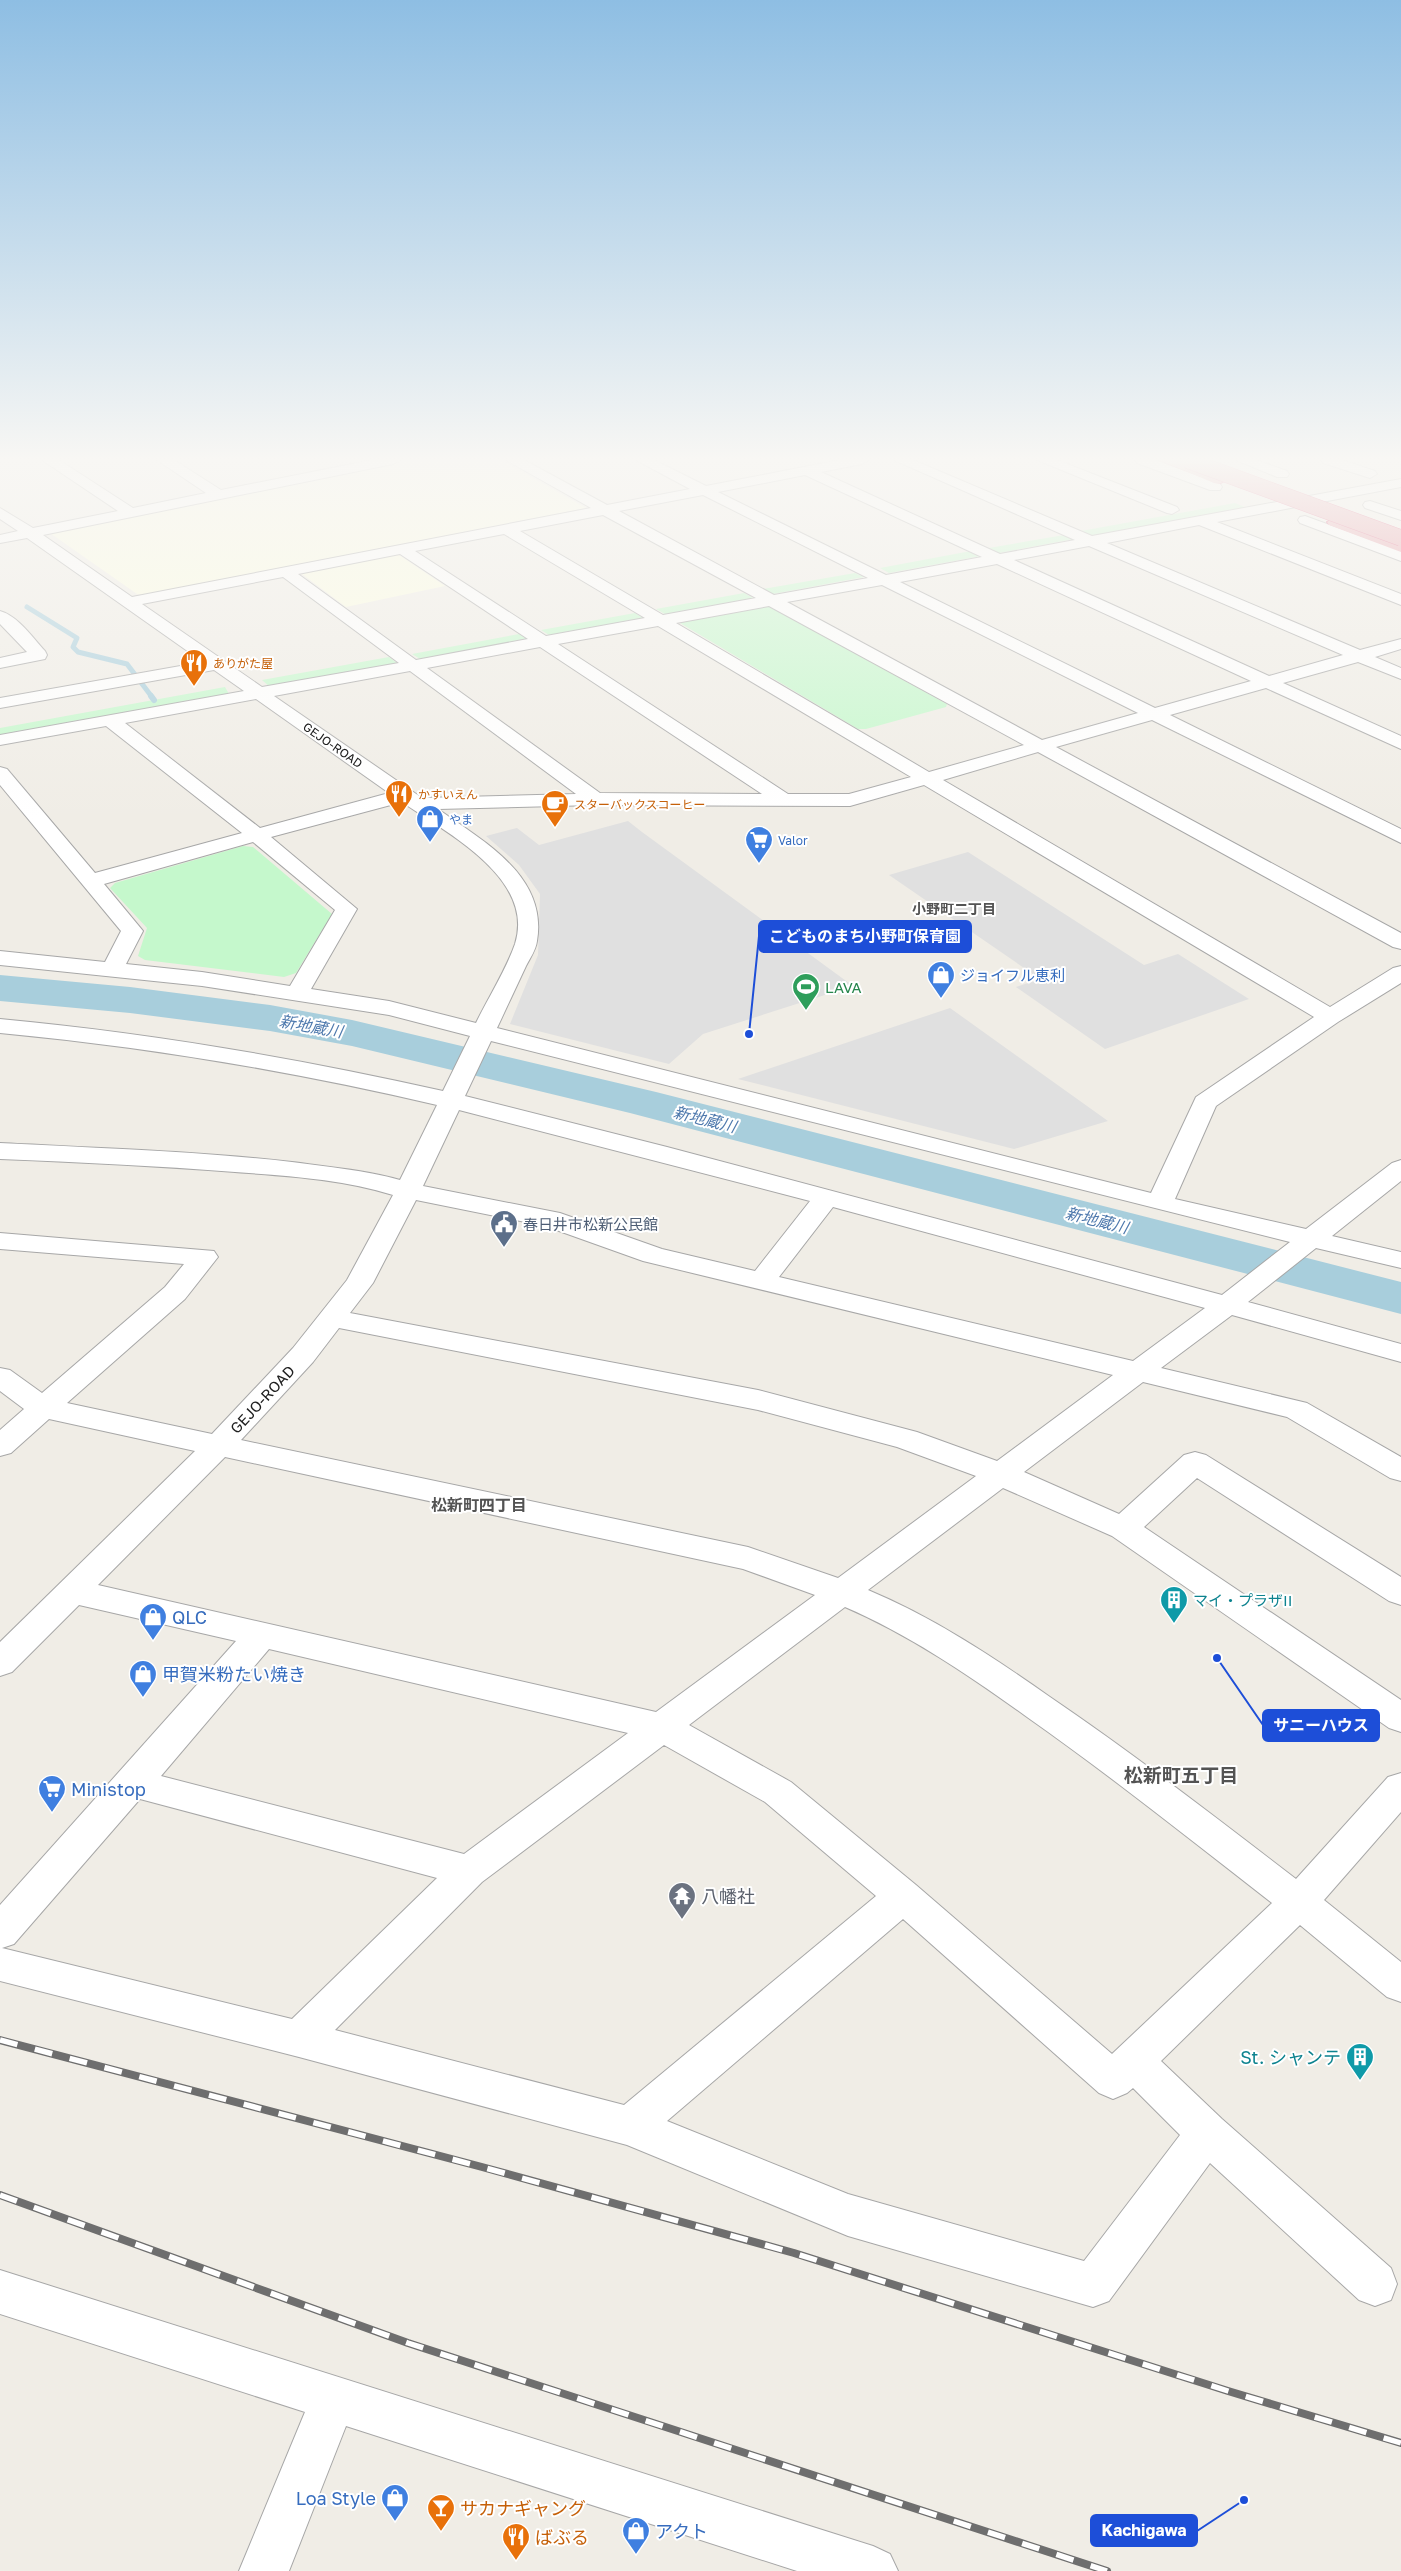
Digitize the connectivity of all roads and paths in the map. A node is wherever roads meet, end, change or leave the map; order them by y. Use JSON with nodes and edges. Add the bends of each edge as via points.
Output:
{"nodes":[{"id":1,"x":97,"y":580,"type":"edge"},
{"id":2,"x":244,"y":580,"type":"edge"},
{"id":3,"x":297,"y":580,"type":"edge"},
{"id":4,"x":450,"y":580,"type":"edge"},
{"id":5,"x":597,"y":580,"type":"edge"},
{"id":6,"x":735,"y":580,"type":"edge"},
{"id":7,"x":887,"y":580,"type":"joint"},
{"id":8,"x":1046,"y":580,"type":"edge"},
{"id":9,"x":1180,"y":580,"type":"edge"},
{"id":10,"x":1350,"y":580,"type":"edge"},
{"id":11,"x":774,"y":581,"type":"dead end"},
{"id":12,"x":746,"y":586,"type":"junction"},
{"id":13,"x":719,"y":591,"type":"dead end"},
{"id":14,"x":772,"y":600,"type":"junction"},
{"id":15,"x":1401,"y":600,"type":"edge"},
{"id":16,"x":128,"y":602,"type":"junction"},
{"id":17,"x":651,"y":610,"type":"junction"},
{"id":18,"x":609,"y":612,"type":"dead end"},
{"id":19,"x":0,"y":616,"type":"edge"},
{"id":20,"x":543,"y":624,"type":"dead end"},
{"id":21,"x":524,"y":628,"type":"junction"},
{"id":22,"x":7,"y":629,"type":"edge"},
{"id":23,"x":496,"y":633,"type":"dead end"},
{"id":24,"x":545,"y":642,"type":"junction"},
{"id":25,"x":1401,"y":644,"type":"edge"},
{"id":26,"x":413,"y":648,"type":"dead end"},
{"id":27,"x":394,"y":651,"type":"junction"},
{"id":28,"x":375,"y":654,"type":"dead end"},
{"id":29,"x":1358,"y":655,"type":"junction"},
{"id":30,"x":0,"y":663,"type":"edge"},
{"id":31,"x":218,"y":664,"type":"junction"},
{"id":32,"x":414,"y":666,"type":"junction"},
{"id":33,"x":1401,"y":674,"type":"edge"},
{"id":34,"x":260,"y":676,"type":"dead end"},
{"id":35,"x":240,"y":679,"type":"junction"},
{"id":36,"x":1266,"y":681,"type":"junction"},
{"id":37,"x":260,"y":694,"type":"junction"},
{"id":38,"x":0,"y":703,"type":"edge"},
{"id":39,"x":1152,"y":713,"type":"junction"},
{"id":40,"x":111,"y":721,"type":"junction"},
{"id":41,"x":0,"y":740,"type":"edge"},
{"id":42,"x":1401,"y":743,"type":"edge"},
{"id":43,"x":1039,"y":746,"type":"junction"},
{"id":44,"x":0,"y":773,"type":"edge"},
{"id":45,"x":927,"y":779,"type":"junction"},
{"id":46,"x":411,"y":799,"type":"junction"},
{"id":47,"x":595,"y":799,"type":"junction"},
{"id":48,"x":786,"y":800,"type":"junction"},
{"id":49,"x":255,"y":834,"type":"junction"},
{"id":50,"x":1401,"y":837,"type":"edge"},
{"id":51,"x":90,"y":881,"type":"junction"},
{"id":52,"x":1401,"y":942,"type":"edge"},
{"id":53,"x":0,"y":958,"type":"edge"},
{"id":54,"x":113,"y":969,"type":"junction"},
{"id":55,"x":1401,"y":973,"type":"edge"},
{"id":56,"x":297,"y":993,"type":"junction"},
{"id":57,"x":1330,"y":1017,"type":"junction"},
{"id":58,"x":0,"y":1026,"type":"edge"},
{"id":59,"x":479,"y":1038,"type":"junction"},
{"id":60,"x":453,"y":1092,"type":"junction"},
{"id":61,"x":0,"y":1151,"type":"edge"},
{"id":62,"x":1401,"y":1168,"type":"edge"},
{"id":63,"x":408,"y":1192,"type":"junction"},
{"id":64,"x":827,"y":1197,"type":"junction"},
{"id":65,"x":1160,"y":1203,"type":"junction"},
{"id":66,"x":0,"y":1240,"type":"edge"},
{"id":67,"x":1305,"y":1243,"type":"junction"},
{"id":68,"x":1401,"y":1260,"type":"edge"},
{"id":69,"x":761,"y":1281,"type":"junction"},
{"id":70,"x":1237,"y":1296,"type":"junction"},
{"id":71,"x":331,"y":1318,"type":"junction"},
{"id":72,"x":1401,"y":1353,"type":"edge"},
{"id":73,"x":1135,"y":1371,"type":"junction"},
{"id":74,"x":0,"y":1377,"type":"edge"},
{"id":75,"x":43,"y":1408,"type":"junction"},
{"id":76,"x":0,"y":1446,"type":"edge"},
{"id":77,"x":218,"y":1446,"type":"junction"},
{"id":78,"x":1401,"y":1471,"type":"edge"},
{"id":79,"x":998,"y":1474,"type":"junction"},
{"id":80,"x":1123,"y":1528,"type":"junction"},
{"id":81,"x":72,"y":1591,"type":"junction"},
{"id":82,"x":841,"y":1592,"type":"junction"},
{"id":83,"x":1401,"y":1593,"type":"edge"},
{"id":84,"x":262,"y":1634,"type":"junction"},
{"id":85,"x":0,"y":1663,"type":"edge"},
{"id":86,"x":1401,"y":1718,"type":"edge"},
{"id":87,"x":662,"y":1727,"type":"junction"},
{"id":88,"x":133,"y":1783,"type":"junction"},
{"id":89,"x":1401,"y":1788,"type":"edge"},
{"id":90,"x":469,"y":1871,"type":"junction"},
{"id":91,"x":903,"y":1896,"type":"junction"},
{"id":92,"x":1300,"y":1902,"type":"junction"},
{"id":93,"x":0,"y":1932,"type":"edge"},
{"id":94,"x":0,"y":1964,"type":"edge"},
{"id":95,"x":1401,"y":1985,"type":"edge"},
{"id":96,"x":299,"y":2040,"type":"junction"},
{"id":97,"x":1133,"y":2060,"type":"junction"},
{"id":98,"x":630,"y":2126,"type":"junction"},
{"id":99,"x":1207,"y":2133,"type":"junction"},
{"id":100,"x":1375,"y":2284,"type":"dead end"},
{"id":101,"x":0,"y":2292,"type":"edge"},
{"id":102,"x":334,"y":2398,"type":"junction"},
{"id":103,"x":264,"y":2571,"type":"edge"},
{"id":104,"x":873,"y":2571,"type":"edge"}],
"edges":[{"from":1,"to":16,"type":"street","name":"GEJO-ROAD"},
{"from":2,"to":16,"type":"street"},
{"from":3,"to":27,"type":"street"},
{"from":4,"to":21,"type":"street"},
{"from":5,"to":17,"type":"street"},
{"from":6,"to":12,"type":"street"},
{"from":7,"to":14,"type":"street"},
{"from":7,"to":39,"type":"street"},
{"from":8,"to":36,"type":"street"},
{"from":9,"to":29,"type":"street"},
{"from":10,"to":15,"type":"street"},
{"from":11,"to":12,"type":"street"},
{"from":12,"to":13,"type":"street"},
{"from":12,"to":14,"type":"street"},
{"from":14,"to":17,"type":"street"},
{"from":14,"to":43,"type":"street"},
{"from":16,"to":31,"type":"street","name":"GEJO-ROAD"},
{"from":17,"to":18,"type":"street"},
{"from":17,"to":24,"type":"street"},
{"from":17,"to":45,"type":"street"},
{"from":19,"to":22,"type":"street"},
{"from":20,"to":21,"type":"street"},
{"from":21,"to":23,"type":"street"},
{"from":21,"to":24,"type":"street"},
{"from":22,"to":30,"type":"street","via":[[39,655]]},
{"from":24,"to":32,"type":"street"},
{"from":24,"to":48,"type":"street"},
{"from":25,"to":29,"type":"street"},
{"from":26,"to":27,"type":"street"},
{"from":27,"to":28,"type":"street"},
{"from":27,"to":32,"type":"street"},
{"from":29,"to":33,"type":"street"},
{"from":29,"to":36,"type":"street"},
{"from":31,"to":35,"type":"street","name":"GEJO-ROAD"},
{"from":31,"to":38,"type":"street"},
{"from":32,"to":37,"type":"street"},
{"from":32,"to":47,"type":"street"},
{"from":34,"to":35,"type":"street"},
{"from":35,"to":37,"type":"street","name":"GEJO-ROAD"},
{"from":36,"to":39,"type":"street"},
{"from":36,"to":42,"type":"street"},
{"from":37,"to":40,"type":"street"},
{"from":37,"to":46,"type":"street","name":"GEJO-ROAD"},
{"from":39,"to":43,"type":"street"},
{"from":39,"to":50,"type":"street"},
{"from":40,"to":41,"type":"street"},
{"from":40,"to":49,"type":"street"},
{"from":43,"to":45,"type":"street"},
{"from":43,"to":52,"type":"street"},
{"from":44,"to":51,"type":"street"},
{"from":45,"to":48,"type":"street","via":[[850,800]]},
{"from":45,"to":57,"type":"street"},
{"from":46,"to":47,"type":"street"},
{"from":46,"to":49,"type":"street"},
{"from":46,"to":59,"type":"street","name":"GEJO-ROAD","via":[[499,864],[520,889],[529,917],[526,943]]},
{"from":47,"to":48,"type":"street"},
{"from":49,"to":51,"type":"street"},
{"from":49,"to":56,"type":"street","via":[[346,909]]},
{"from":51,"to":54,"type":"street","via":[[132,931]]},
{"from":53,"to":54,"type":"street"},
{"from":54,"to":56,"type":"street"},
{"from":55,"to":57,"type":"street"},
{"from":56,"to":59,"type":"street","via":[[389,1008]]},
{"from":57,"to":65,"type":"street","via":[[1204,1102]]},
{"from":58,"to":60,"type":"street","via":[[162,1042]]},
{"from":59,"to":60,"type":"street","name":"GEJO-ROAD"},
{"from":59,"to":65,"type":"street"},
{"from":60,"to":63,"type":"street","name":"GEJO-ROAD"},
{"from":60,"to":64,"type":"street"},
{"from":61,"to":63,"type":"street","via":[[266,1166],[372,1180]]},
{"from":62,"to":67,"type":"street"},
{"from":63,"to":69,"type":"street","via":[[550,1219],[653,1255]]},
{"from":63,"to":71,"type":"street","name":"GEJO-ROAD","via":[[358,1283]]},
{"from":64,"to":69,"type":"street"},
{"from":64,"to":70,"type":"street"},
{"from":65,"to":67,"type":"street"},
{"from":66,"to":75,"type":"street","via":[[204,1257],[175,1293]]},
{"from":67,"to":68,"type":"street"},
{"from":67,"to":70,"type":"street"},
{"from":69,"to":73,"type":"street"},
{"from":70,"to":72,"type":"street"},
{"from":70,"to":73,"type":"street"},
{"from":71,"to":77,"type":"street","name":"GEJO-ROAD","via":[[302,1355]]},
{"from":71,"to":79,"type":"street","via":[[758,1400],[906,1439]]},
{"from":73,"to":78,"type":"street","via":[[1298,1410]]},
{"from":73,"to":79,"type":"street"},
{"from":74,"to":75,"type":"street"},
{"from":75,"to":76,"type":"street"},
{"from":75,"to":77,"type":"street"},
{"from":77,"to":81,"type":"street","name":"GEJO-ROAD"},
{"from":77,"to":82,"type":"street","via":[[748,1559]]},
{"from":79,"to":80,"type":"street"},
{"from":79,"to":82,"type":"street"},
{"from":80,"to":83,"type":"street","via":[[1195,1462]]},
{"from":80,"to":86,"type":"street"},
{"from":81,"to":84,"type":"street"},
{"from":81,"to":85,"type":"street","name":"GEJO-ROAD"},
{"from":82,"to":87,"type":"street"},
{"from":82,"to":92,"type":"street","via":[[896,1615],[1001,1680],[1104,1752]]},
{"from":84,"to":87,"type":"street"},
{"from":84,"to":88,"type":"street"},
{"from":87,"to":90,"type":"street"},
{"from":87,"to":91,"type":"street","via":[[778,1792]]},
{"from":88,"to":90,"type":"street"},
{"from":88,"to":93,"type":"street"},
{"from":89,"to":92,"type":"street"},
{"from":90,"to":96,"type":"street"},
{"from":91,"to":97,"type":"street","via":[[1113,2080]]},
{"from":91,"to":98,"type":"street"},
{"from":92,"to":95,"type":"street"},
{"from":92,"to":97,"type":"street"},
{"from":94,"to":96,"type":"street"},
{"from":96,"to":98,"type":"street"},
{"from":97,"to":99,"type":"street"},
{"from":98,"to":99,"type":"street","via":[[848,2214],[1093,2285]]},
{"from":99,"to":100,"type":"street"},
{"from":101,"to":102,"type":"street"},
{"from":102,"to":103,"type":"street"},
{"from":102,"to":104,"type":"street"}]}
